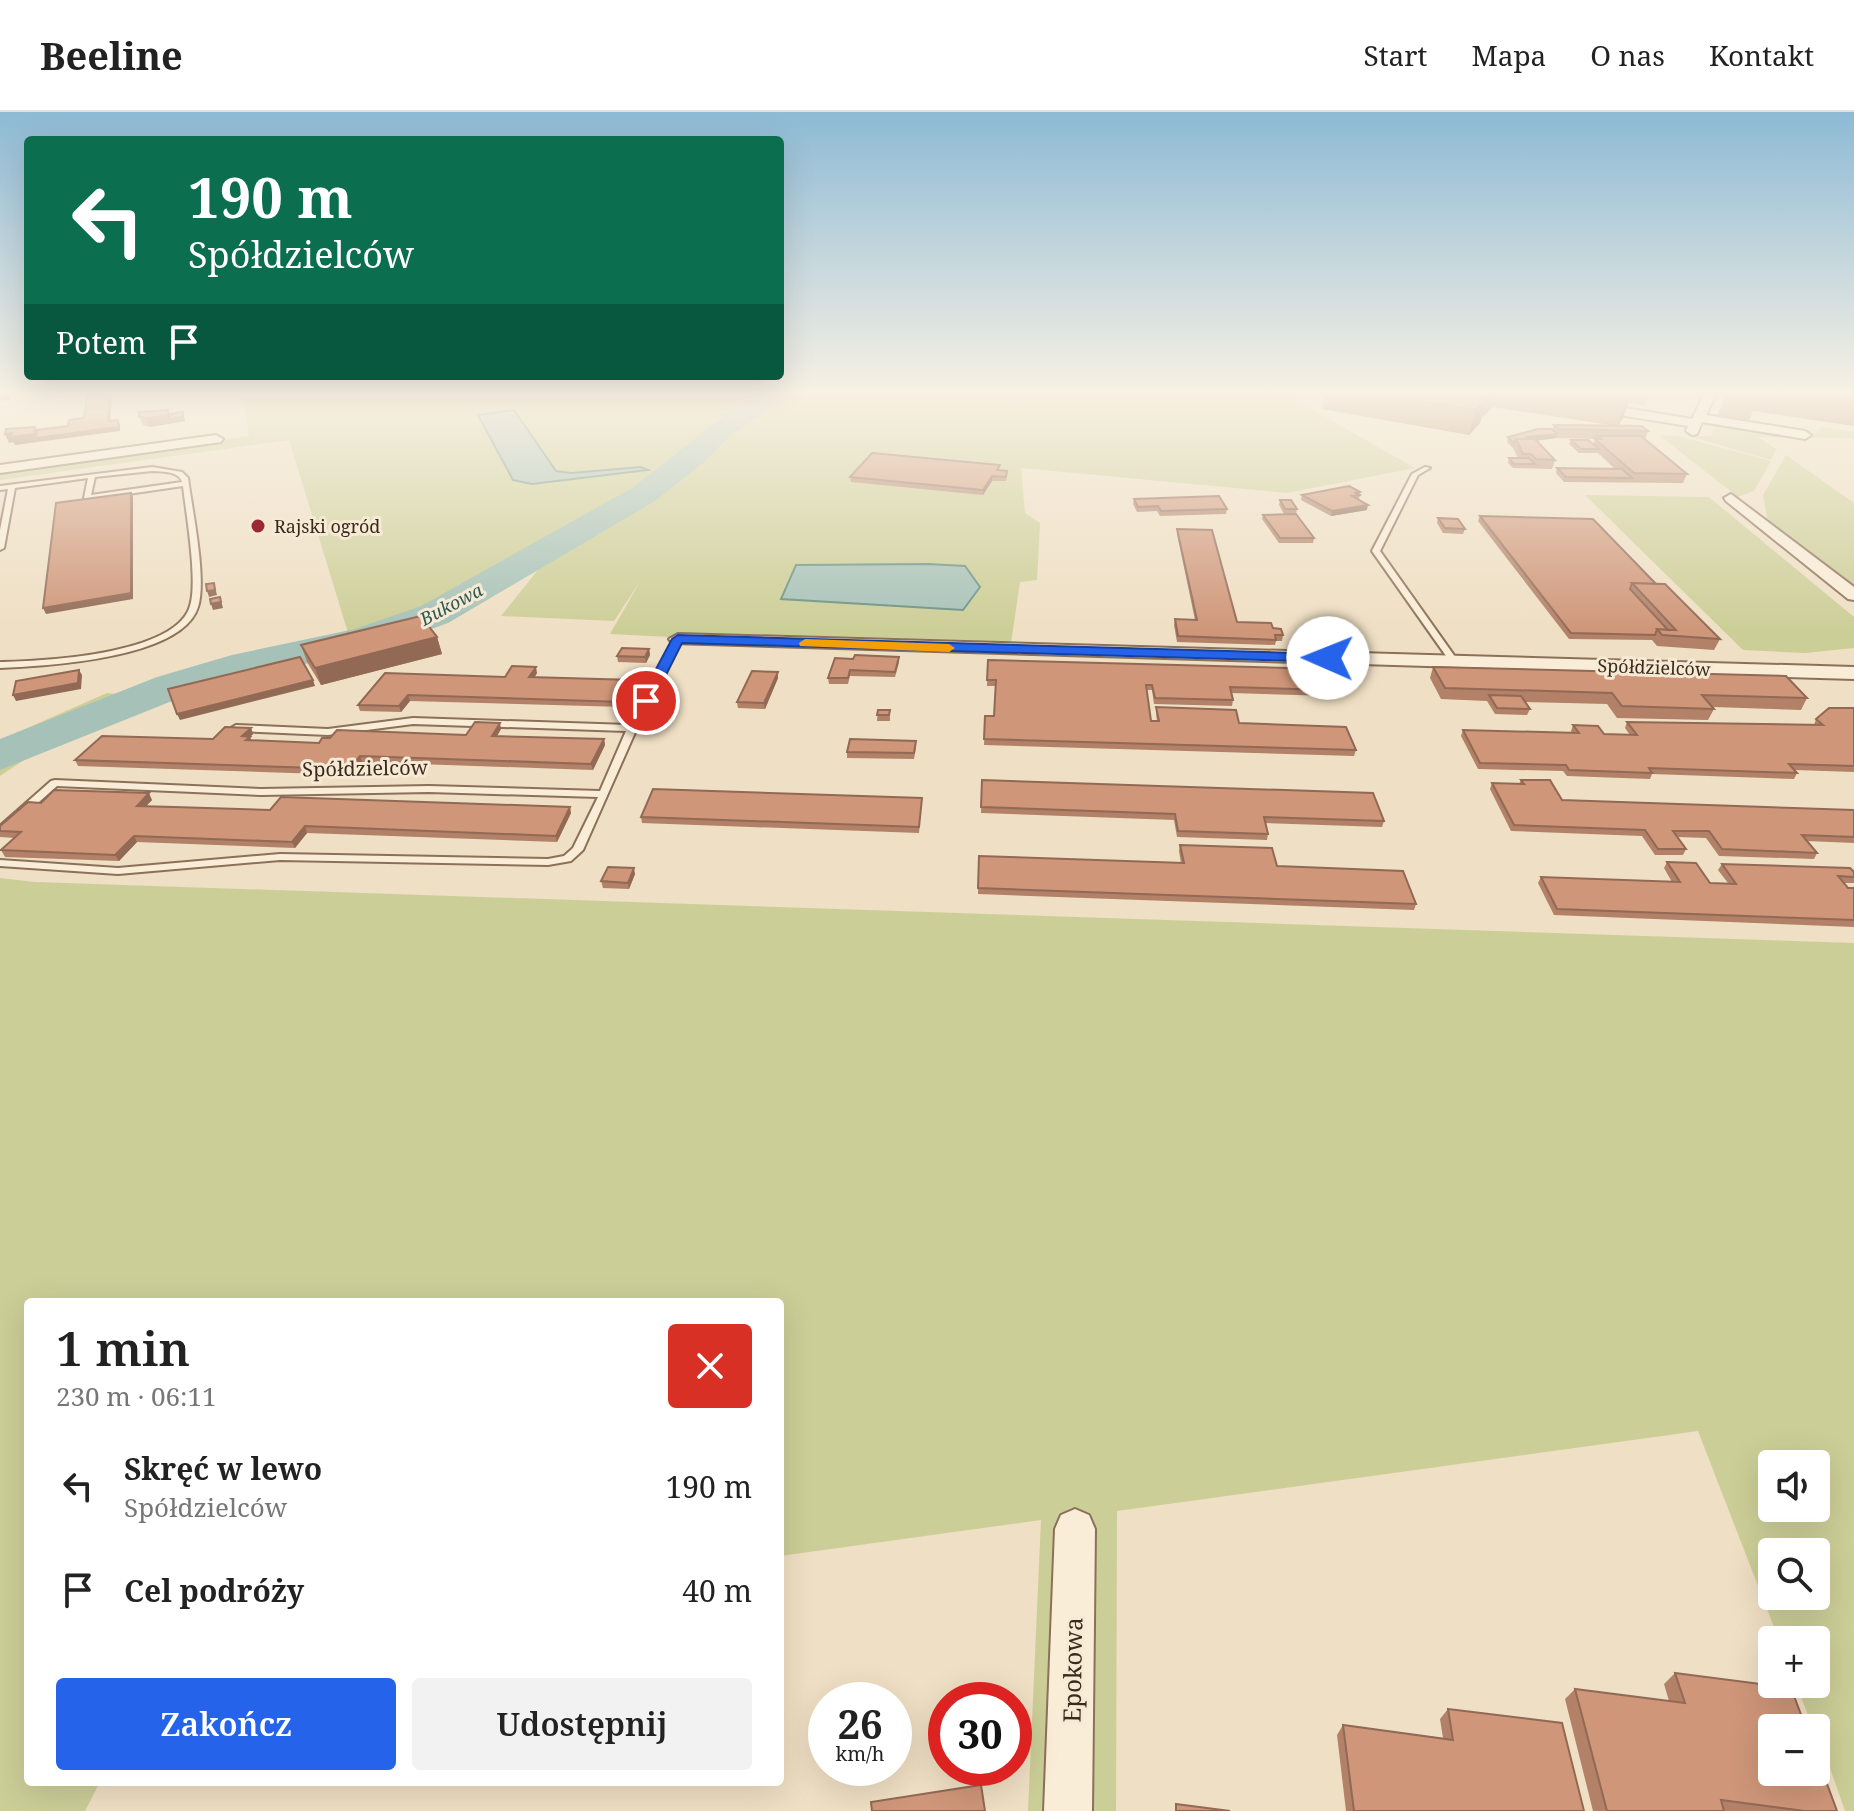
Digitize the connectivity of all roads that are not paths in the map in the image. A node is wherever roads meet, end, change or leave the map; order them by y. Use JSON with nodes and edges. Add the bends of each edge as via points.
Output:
{"nodes":[{"id":1,"x":115,"y":473,"type":"edge"},
{"id":2,"x":180,"y":473,"type":"edge"},
{"id":3,"x":1416,"y":473,"type":"edge"},
{"id":4,"x":92,"y":475,"type":"junction"},
{"id":5,"x":185,"y":484,"type":"junction"},
{"id":6,"x":12,"y":486,"type":"junction"},
{"id":7,"x":0,"y":488,"type":"edge"},
{"id":8,"x":1731,"y":498,"type":"dead end"},
{"id":9,"x":0,"y":548,"type":"edge"},
{"id":10,"x":1854,"y":595,"type":"edge"},
{"id":11,"x":678,"y":639,"type":"joint"},
{"id":12,"x":1454,"y":661,"type":"junction"},
{"id":13,"x":0,"y":665,"type":"edge"},
{"id":14,"x":1854,"y":673,"type":"edge"},
{"id":15,"x":227,"y":727,"type":"edge"},
{"id":16,"x":632,"y":728,"type":"junction"},
{"id":17,"x":604,"y":794,"type":"junction"},
{"id":18,"x":0,"y":831,"type":"edge"},
{"id":19,"x":0,"y":863,"type":"edge"},
{"id":20,"x":1075,"y":1529,"type":"dead end"},
{"id":21,"x":1068,"y":1811,"type":"edge"}],
"edges":[{"from":1,"to":4,"type":"lane"},
{"from":2,"to":5,"type":"lane"},
{"from":3,"to":12,"type":"lane","via":[[1376,551]]},
{"from":4,"to":5,"type":"lane","via":[[87,498]]},
{"from":4,"to":6,"type":"lane"},
{"from":5,"to":13,"type":"lane","via":[[195,590],[186,623],[140,646]]},
{"from":6,"to":7,"type":"lane"},
{"from":6,"to":9,"type":"lane"},
{"from":8,"to":10,"type":"street"},
{"from":11,"to":12,"type":"street","name":"Spółdzielców"},
{"from":11,"to":16,"type":"lane","name":"Spółdzielców"},
{"from":12,"to":14,"type":"street","name":"Spółdzielców"},
{"from":15,"to":16,"type":"lane","name":"Spółdzielców","via":[[328,732],[413,721]]},
{"from":16,"to":17,"type":"lane","name":"Spółdzielców"},
{"from":17,"to":18,"type":"lane","name":"Spółdzielców","via":[[261,792],[55,783]]},
{"from":17,"to":19,"type":"lane","via":[[578,850],[567,859],[548,862],[280,857],[118,871]]},
{"from":20,"to":21,"type":"street","name":"Epokowa"}]}
